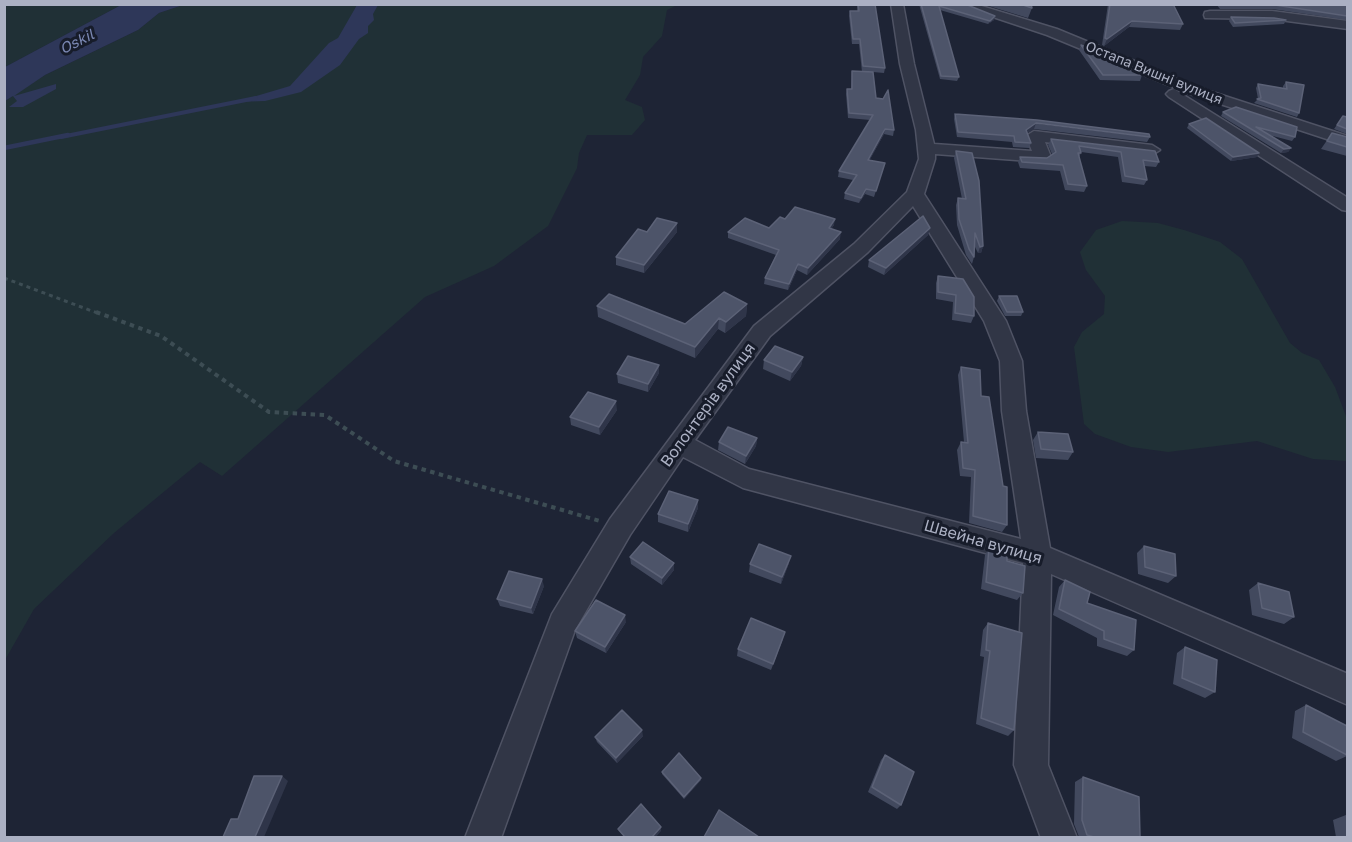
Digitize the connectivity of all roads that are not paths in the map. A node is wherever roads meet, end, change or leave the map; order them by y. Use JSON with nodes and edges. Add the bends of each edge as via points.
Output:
{"nodes":[{"id":1,"x":897,"y":4,"type":"edge"},
{"id":2,"x":960,"y":4,"type":"edge"},
{"id":3,"x":1210,"y":15,"type":"dead end"},
{"id":4,"x":1347,"y":25,"type":"edge"},
{"id":5,"x":1119,"y":58,"type":"junction"},
{"id":6,"x":1347,"y":141,"type":"edge"},
{"id":7,"x":926,"y":148,"type":"junction"},
{"id":8,"x":1152,"y":150,"type":"edge"},
{"id":9,"x":915,"y":194,"type":"junction"},
{"id":10,"x":1347,"y":206,"type":"edge"},
{"id":11,"x":679,"y":443,"type":"junction"},
{"id":12,"x":1037,"y":555,"type":"junction"},
{"id":13,"x":1347,"y":690,"type":"edge"},
{"id":14,"x":483,"y":837,"type":"edge"},
{"id":15,"x":1059,"y":837,"type":"edge"}],
"edges":[{"from":1,"to":7,"type":"street","name":"Волонтерів вулиця"},
{"from":2,"to":5,"type":"street","name":"Остапа Вишні вулиця","via":[[1052,32]]},
{"from":3,"to":4,"type":"street","via":[[1272,15]]},
{"from":5,"to":6,"type":"street","name":"Остапа Вишні вулиця","via":[[1195,91]]},
{"from":5,"to":10,"type":"street"},
{"from":7,"to":8,"type":"street","via":[[1043,157],[1034,136]]},
{"from":7,"to":9,"type":"street","name":"Волонтерів вулиця","via":[[927,159]]},
{"from":9,"to":11,"type":"street","name":"Волонтерів вулиця","via":[[861,248],[762,331]]},
{"from":9,"to":12,"type":"street","via":[[995,321],[1011,362],[1014,411]]},
{"from":11,"to":12,"type":"street","name":"Швейна вулиця","via":[[743,478]]},
{"from":11,"to":14,"type":"street","name":"Волонтерів вулиця","via":[[620,527],[562,624]]},
{"from":12,"to":13,"type":"street","name":"Швейна вулиця"},
{"from":12,"to":15,"type":"street","via":[[1031,765]]}]}
